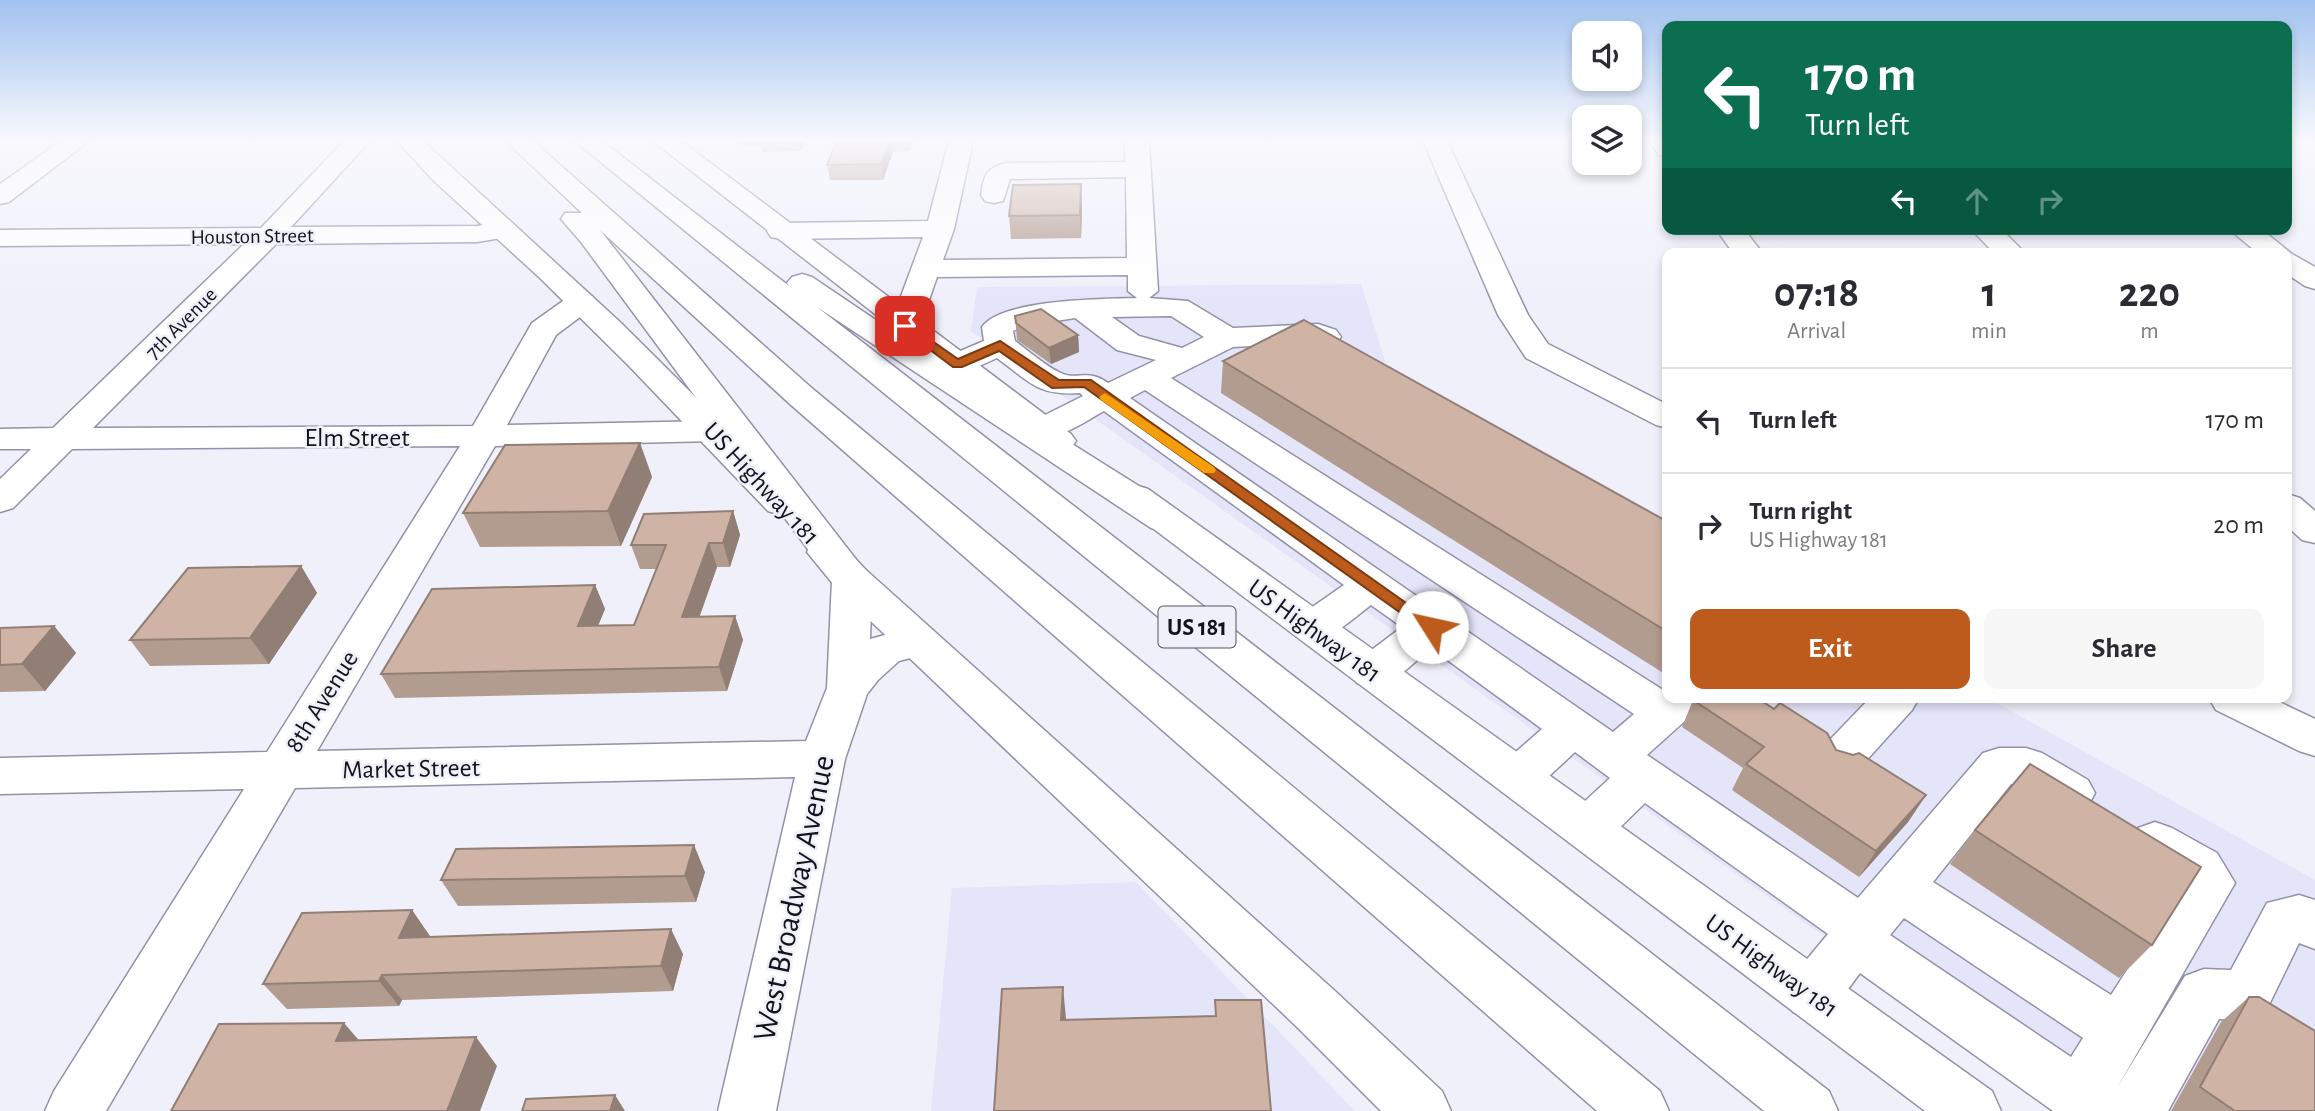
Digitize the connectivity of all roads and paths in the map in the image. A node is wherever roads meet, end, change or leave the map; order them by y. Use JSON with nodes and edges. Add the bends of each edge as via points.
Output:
{"nodes":[{"id":1,"x":309,"y":193,"type":"edge"},
{"id":2,"x":461,"y":193,"type":"edge"},
{"id":3,"x":551,"y":193,"type":"edge"},
{"id":4,"x":576,"y":193,"type":"edge"},
{"id":5,"x":652,"y":193,"type":"edge"},
{"id":6,"x":675,"y":193,"type":"edge"},
{"id":7,"x":731,"y":193,"type":"edge"},
{"id":8,"x":948,"y":193,"type":"edge"},
{"id":9,"x":1050,"y":193,"type":"edge"},
{"id":10,"x":1139,"y":193,"type":"edge"},
{"id":11,"x":1458,"y":193,"type":"edge"},
{"id":12,"x":994,"y":195,"type":"joint"},
{"id":13,"x":947,"y":196,"type":"junction"},
{"id":14,"x":940,"y":229,"type":"junction"},
{"id":15,"x":503,"y":230,"type":"junction"},
{"id":16,"x":781,"y":231,"type":"junction"},
{"id":17,"x":269,"y":235,"type":"junction"},
{"id":18,"x":1991,"y":235,"type":"edge"},
{"id":19,"x":2251,"y":235,"type":"edge"},
{"id":20,"x":0,"y":238,"type":"edge"},
{"id":21,"x":2006,"y":248,"type":"edge"},
{"id":22,"x":2270,"y":248,"type":"edge"},
{"id":23,"x":2292,"y":264,"type":"edge"},
{"id":24,"x":1142,"y":266,"type":"junction"},
{"id":25,"x":925,"y":269,"type":"junction"},
{"id":26,"x":2315,"y":280,"type":"edge"},
{"id":27,"x":581,"y":302,"type":"junction"},
{"id":28,"x":1143,"y":307,"type":"junction"},
{"id":29,"x":1081,"y":308,"type":"junction"},
{"id":30,"x":905,"y":326,"type":"junction"},
{"id":31,"x":1227,"y":338,"type":"junction"},
{"id":32,"x":1000,"y":345,"type":"junction"},
{"id":33,"x":1353,"y":352,"type":"edge"},
{"id":34,"x":1185,"y":358,"type":"junction"},
{"id":35,"x":957,"y":365,"type":"junction"},
{"id":36,"x":1147,"y":377,"type":"junction"},
{"id":37,"x":1106,"y":397,"type":"junction"},
{"id":38,"x":1662,"y":415,"type":"edge"},
{"id":39,"x":1043,"y":429,"type":"junction"},
{"id":40,"x":715,"y":432,"type":"junction"},
{"id":41,"x":484,"y":436,"type":"junction"},
{"id":42,"x":64,"y":438,"type":"junction"},
{"id":43,"x":0,"y":439,"type":"edge"},
{"id":44,"x":0,"y":500,"type":"edge"},
{"id":45,"x":2292,"y":510,"type":"edge"},
{"id":46,"x":1164,"y":519,"type":"junction"},
{"id":47,"x":2315,"y":531,"type":"edge"},
{"id":48,"x":852,"y":580,"type":"junction"},
{"id":49,"x":1371,"y":585,"type":"junction"},
{"id":50,"x":1312,"y":627,"type":"junction"},
{"id":51,"x":1432,"y":627,"type":"junction"},
{"id":52,"x":918,"y":641,"type":"junction"},
{"id":53,"x":1372,"y":672,"type":"junction"},
{"id":54,"x":848,"y":688,"type":"junction"},
{"id":55,"x":1662,"y":699,"type":"edge"},
{"id":56,"x":1891,"y":703,"type":"edge"},
{"id":57,"x":2241,"y":703,"type":"edge"},
{"id":58,"x":1674,"y":706,"type":"edge"},
{"id":59,"x":1574,"y":727,"type":"junction"},
{"id":60,"x":2315,"y":739,"type":"edge"},
{"id":61,"x":822,"y":759,"type":"junction"},
{"id":62,"x":1838,"y":761,"type":"edge"},
{"id":63,"x":1629,"y":767,"type":"junction"},
{"id":64,"x":279,"y":770,"type":"junction"},
{"id":65,"x":0,"y":776,"type":"edge"},
{"id":66,"x":1517,"y":778,"type":"junction"},
{"id":67,"x":1587,"y":829,"type":"junction"},
{"id":68,"x":1899,"y":887,"type":"junction"},
{"id":69,"x":2315,"y":926,"type":"edge"},
{"id":70,"x":1859,"y":935,"type":"junction"},
{"id":71,"x":1812,"y":994,"type":"junction"},
{"id":72,"x":2119,"y":1031,"type":"junction"},
{"id":73,"x":2090,"y":1103,"type":"edge"},
{"id":74,"x":74,"y":1111,"type":"edge"},
{"id":75,"x":747,"y":1111,"type":"edge"},
{"id":76,"x":1422,"y":1111,"type":"edge"},
{"id":77,"x":1640,"y":1111,"type":"edge"},
{"id":78,"x":1809,"y":1111,"type":"edge"},
{"id":79,"x":1972,"y":1111,"type":"edge"},
{"id":80,"x":2136,"y":1111,"type":"edge"}],
"edges":[{"from":1,"to":17,"type":"main road","name":"7th Avenue"},
{"from":2,"to":15,"type":"main road","name":"US Highway 181"},
{"from":3,"to":48,"type":"main road","via":[[591,236]]},
{"from":4,"to":77,"type":"main road","via":[[813,406]]},
{"from":5,"to":78,"type":"main road","number":"US 181"},
{"from":6,"to":46,"type":"main road","via":[[878,336]]},
{"from":7,"to":16,"type":"main road","name":"US Highway 181"},
{"from":8,"to":13,"type":"main road"},
{"from":9,"to":12,"type":"main road"},
{"from":10,"to":24,"type":"main road"},
{"from":11,"to":38,"type":"main road","via":[[1513,315],[1537,351]]},
{"from":12,"to":13,"type":"main road"},
{"from":13,"to":14,"type":"main road"},
{"from":14,"to":16,"type":"main road"},
{"from":14,"to":25,"type":"main road"},
{"from":15,"to":17,"type":"main road","name":"Houston Street"},
{"from":15,"to":27,"type":"main road","name":"US Highway 181"},
{"from":16,"to":30,"type":"main road","name":"US Highway 181"},
{"from":17,"to":20,"type":"main road","name":"Houston Street"},
{"from":17,"to":42,"type":"main road","name":"7th Avenue"},
{"from":18,"to":21,"type":"main road"},
{"from":19,"to":22,"type":"main road"},
{"from":23,"to":26,"type":"main road"},
{"from":24,"to":25,"type":"main road"},
{"from":24,"to":28,"type":"main road"},
{"from":25,"to":30,"type":"main road"},
{"from":27,"to":40,"type":"main road","name":"US Highway 181"},
{"from":27,"to":41,"type":"main road","name":"8th Avenue","via":[[543,330]]},
{"from":28,"to":29,"type":"main road"},
{"from":28,"to":31,"type":"main road","via":[[1177,307]]},
{"from":29,"to":32,"type":"main road","via":[[1007,322],[997,327]]},
{"from":29,"to":34,"type":"main road","via":[[1128,343]]},
{"from":30,"to":35,"type":"main road","name":"US Highway 181"},
{"from":31,"to":33,"type":"main road","via":[[1318,333]]},
{"from":31,"to":34,"type":"main road"},
{"from":32,"to":35,"type":"main road"},
{"from":32,"to":37,"type":"main road","via":[[1056,385],[1087,383]]},
{"from":34,"to":36,"type":"main road"},
{"from":35,"to":39,"type":"main road","name":"US Highway 181"},
{"from":36,"to":37,"type":"main road"},
{"from":36,"to":55,"type":"main road"},
{"from":37,"to":39,"type":"main road"},
{"from":37,"to":49,"type":"main road"},
{"from":39,"to":46,"type":"main road","name":"US Highway 181"},
{"from":40,"to":41,"type":"main road","name":"Elm Street"},
{"from":40,"to":48,"type":"main road","name":"US Highway 181"},
{"from":41,"to":42,"type":"main road","name":"Elm Street"},
{"from":41,"to":64,"type":"main road","name":"8th Avenue"},
{"from":42,"to":43,"type":"main road","name":"Elm Street"},
{"from":42,"to":44,"type":"main road","name":"7th Avenue"},
{"from":45,"to":47,"type":"main road"},
{"from":46,"to":50,"type":"main road","name":"US Highway 181"},
{"from":48,"to":52,"type":"main road","name":"US Highway 181"},
{"from":48,"to":54,"type":"main road","name":"West Broadway Avenue"},
{"from":49,"to":50,"type":"main road"},
{"from":49,"to":51,"type":"main road"},
{"from":50,"to":53,"type":"main road","name":"US Highway 181"},
{"from":51,"to":53,"type":"main road"},
{"from":51,"to":59,"type":"main road"},
{"from":52,"to":54,"type":"main road","name":"West Broadway Avenue","via":[[895,643],[875,655]]},
{"from":52,"to":76,"type":"main road","name":"US Highway 181"},
{"from":53,"to":66,"type":"main road","name":"US Highway 181"},
{"from":54,"to":61,"type":"main road","name":"West Broadway Avenue"},
{"from":56,"to":62,"type":"main road"},
{"from":57,"to":60,"type":"main road"},
{"from":58,"to":63,"type":"main road"},
{"from":59,"to":63,"type":"main road"},
{"from":59,"to":66,"type":"main road"},
{"from":61,"to":64,"type":"main road","name":"Market Street"},
{"from":61,"to":75,"type":"main road","name":"West Broadway Avenue"},
{"from":63,"to":67,"type":"main road"},
{"from":63,"to":70,"type":"main road"},
{"from":64,"to":65,"type":"main road","name":"Market Street"},
{"from":64,"to":74,"type":"main road","name":"8th Avenue"},
{"from":66,"to":67,"type":"main road","name":"US Highway 181"},
{"from":67,"to":71,"type":"main road","name":"US Highway 181"},
{"from":68,"to":70,"type":"main road"},
{"from":68,"to":72,"type":"main road"},
{"from":68,"to":72,"type":"main road","via":[[1999,766],[2026,766],[2200,868],[2210,883]]},
{"from":69,"to":80,"type":"main road","via":[[2299,917],[2285,919],[2246,995],[2204,994]]},
{"from":70,"to":71,"type":"main road"},
{"from":70,"to":73,"type":"main road"},
{"from":71,"to":79,"type":"main road","name":"US Highway 181"},
{"from":72,"to":73,"type":"main road"}]}
